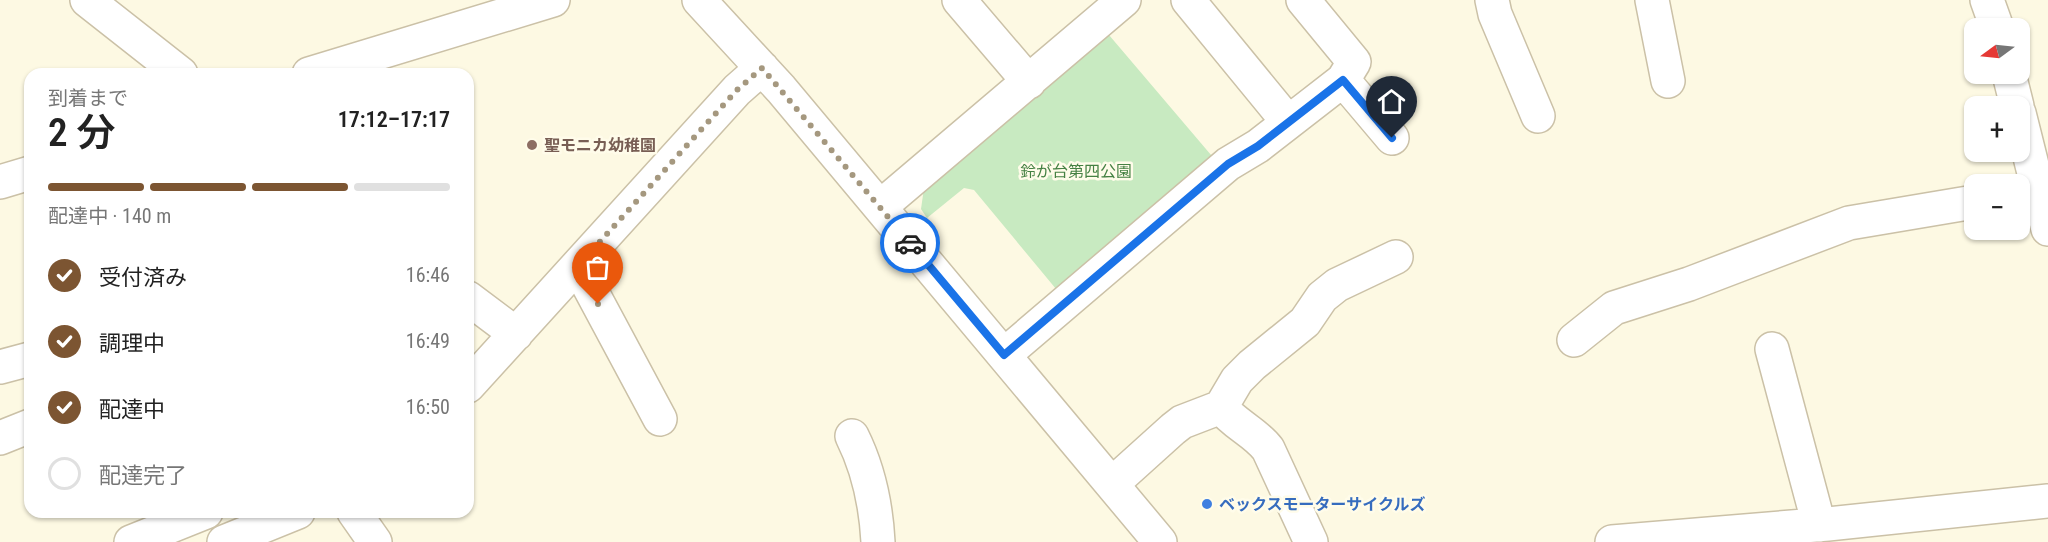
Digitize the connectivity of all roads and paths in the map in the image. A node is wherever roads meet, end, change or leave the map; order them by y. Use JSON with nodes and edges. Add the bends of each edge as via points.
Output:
{"nodes":[{"id":1,"x":87,"y":0,"type":"edge"},
{"id":2,"x":553,"y":0,"type":"edge"},
{"id":3,"x":699,"y":0,"type":"edge"},
{"id":4,"x":959,"y":0,"type":"edge"},
{"id":5,"x":1124,"y":0,"type":"edge"},
{"id":6,"x":1188,"y":0,"type":"edge"},
{"id":7,"x":1303,"y":0,"type":"edge"},
{"id":8,"x":1492,"y":0,"type":"edge"},
{"id":9,"x":1652,"y":0,"type":"edge"},
{"id":10,"x":1987,"y":0,"type":"edge"},
{"id":11,"x":1993,"y":18,"type":"edge"},
{"id":12,"x":173,"y":68,"type":"edge"},
{"id":13,"x":329,"y":68,"type":"edge"},
{"id":14,"x":762,"y":68,"type":"junction"},
{"id":15,"x":1343,"y":80,"type":"junction"},
{"id":16,"x":1668,"y":81,"type":"dead end"},
{"id":17,"x":1029,"y":82,"type":"junction"},
{"id":18,"x":1538,"y":116,"type":"dead end"},
{"id":19,"x":1288,"y":122,"type":"junction"},
{"id":20,"x":1392,"y":138,"type":"dead end"},
{"id":21,"x":24,"y":175,"type":"edge"},
{"id":22,"x":0,"y":182,"type":"edge"},
{"id":23,"x":2030,"y":196,"type":"edge"},
{"id":24,"x":1964,"y":204,"type":"edge"},
{"id":25,"x":880,"y":207,"type":"junction"},
{"id":26,"x":2048,"y":229,"type":"edge"},
{"id":27,"x":1396,"y":257,"type":"dead end"},
{"id":28,"x":578,"y":266,"type":"junction"},
{"id":29,"x":474,"y":302,"type":"edge"},
{"id":30,"x":516,"y":334,"type":"junction"},
{"id":31,"x":1574,"y":340,"type":"dead end"},
{"id":32,"x":1772,"y":349,"type":"dead end"},
{"id":33,"x":1004,"y":355,"type":"junction"},
{"id":34,"x":24,"y":361,"type":"edge"},
{"id":35,"x":0,"y":368,"type":"edge"},
{"id":36,"x":474,"y":380,"type":"edge"},
{"id":37,"x":1221,"y":406,"type":"junction"},
{"id":38,"x":660,"y":419,"type":"dead end"},
{"id":39,"x":24,"y":428,"type":"edge"},
{"id":40,"x":852,"y":436,"type":"dead end"},
{"id":41,"x":0,"y":438,"type":"edge"},
{"id":42,"x":1112,"y":484,"type":"junction"},
{"id":43,"x":2048,"y":501,"type":"edge"},
{"id":44,"x":191,"y":518,"type":"edge"},
{"id":45,"x":283,"y":518,"type":"edge"},
{"id":46,"x":358,"y":518,"type":"edge"},
{"id":47,"x":1819,"y":525,"type":"junction"},
{"id":48,"x":131,"y":542,"type":"edge"},
{"id":49,"x":224,"y":542,"type":"edge"},
{"id":50,"x":375,"y":542,"type":"edge"},
{"id":51,"x":878,"y":542,"type":"edge"},
{"id":52,"x":1160,"y":542,"type":"edge"},
{"id":53,"x":1311,"y":542,"type":"edge"},
{"id":54,"x":1612,"y":542,"type":"edge"}],
"edges":[{"from":1,"to":12,"type":"street"},
{"from":2,"to":13,"type":"street"},
{"from":3,"to":14,"type":"street"},
{"from":4,"to":17,"type":"street"},
{"from":5,"to":17,"type":"street"},
{"from":6,"to":19,"type":"street"},
{"from":7,"to":15,"type":"street","via":[[1354,62]]},
{"from":8,"to":18,"type":"street"},
{"from":9,"to":16,"type":"street"},
{"from":10,"to":11,"type":"street"},
{"from":14,"to":25,"type":"street"},
{"from":14,"to":28,"type":"street","via":[[737,90]]},
{"from":15,"to":19,"type":"street"},
{"from":15,"to":20,"type":"street"},
{"from":17,"to":25,"type":"street"},
{"from":19,"to":33,"type":"street","via":[[1228,164]]},
{"from":21,"to":22,"type":"street"},
{"from":23,"to":26,"type":"street"},
{"from":24,"to":31,"type":"street","via":[[1849,223],[1614,308]]},
{"from":25,"to":33,"type":"street"},
{"from":27,"to":37,"type":"street","via":[[1328,291],[1305,322],[1237,380]]},
{"from":28,"to":30,"type":"street"},
{"from":28,"to":38,"type":"street"},
{"from":29,"to":30,"type":"street"},
{"from":30,"to":36,"type":"street"},
{"from":32,"to":47,"type":"street"},
{"from":33,"to":42,"type":"street"},
{"from":34,"to":35,"type":"street"},
{"from":37,"to":42,"type":"street","via":[[1182,422]]},
{"from":37,"to":53,"type":"street","via":[[1268,449]]},
{"from":39,"to":41,"type":"street"},
{"from":40,"to":51,"type":"street","via":[[864,460],[873,495]]},
{"from":42,"to":52,"type":"street"},
{"from":43,"to":47,"type":"street"},
{"from":44,"to":48,"type":"street"},
{"from":45,"to":49,"type":"street"},
{"from":46,"to":50,"type":"street"},
{"from":47,"to":54,"type":"street"}]}
